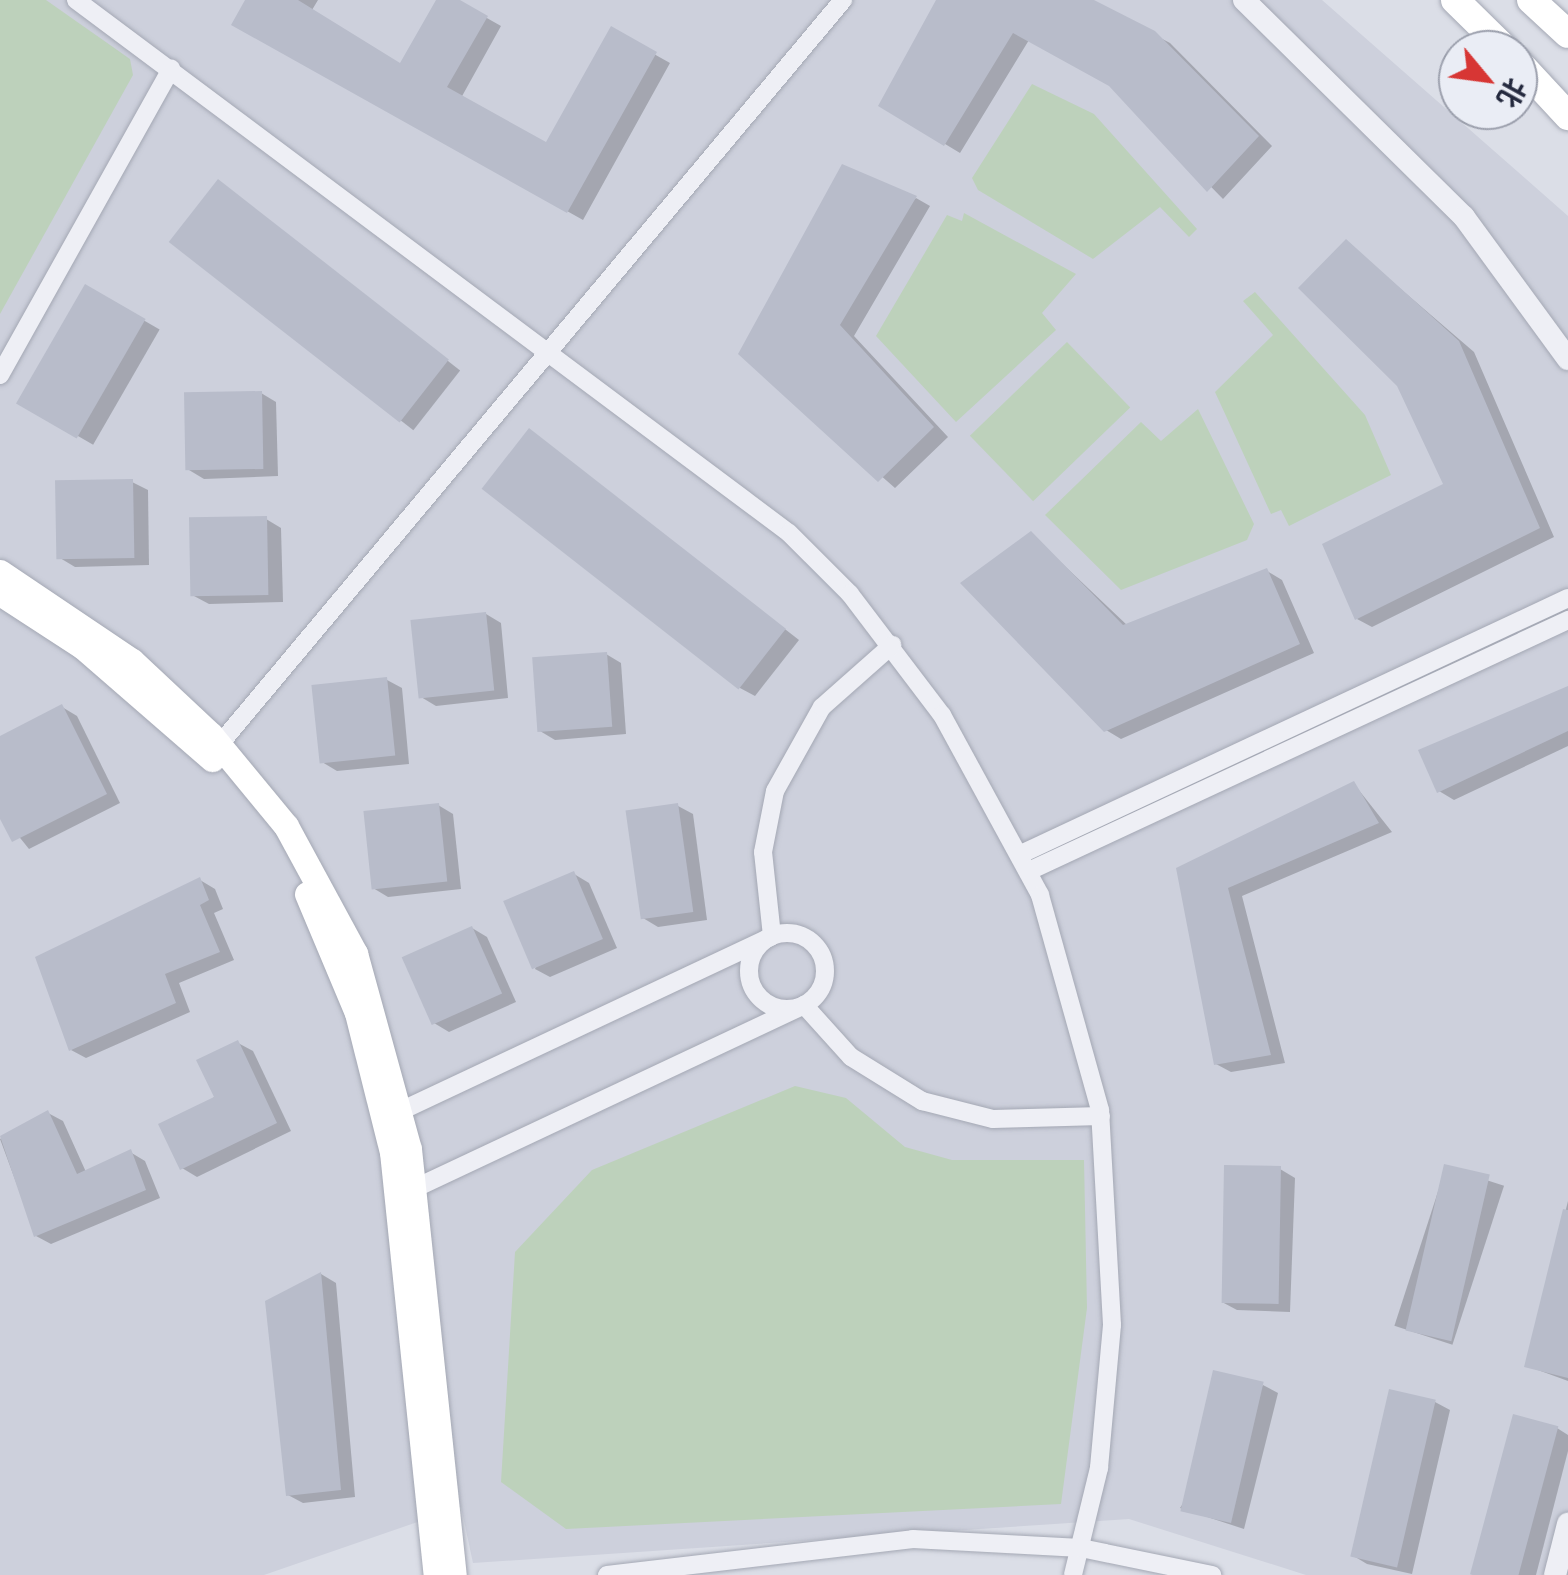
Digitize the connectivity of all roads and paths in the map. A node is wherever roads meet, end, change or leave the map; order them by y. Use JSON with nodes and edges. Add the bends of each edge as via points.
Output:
{"nodes":[{"id":1,"x":76,"y":0,"type":"edge"},
{"id":2,"x":843,"y":0,"type":"edge"},
{"id":3,"x":1244,"y":0,"type":"edge"},
{"id":4,"x":1455,"y":0,"type":"edge"},
{"id":5,"x":1531,"y":0,"type":"edge"},
{"id":6,"x":1486,"y":30,"type":"edge"},
{"id":7,"x":1568,"y":34,"type":"edge"},
{"id":8,"x":171,"y":69,"type":"junction"},
{"id":9,"x":1538,"y":84,"type":"edge"},
{"id":10,"x":1568,"y":116,"type":"edge"},
{"id":11,"x":547,"y":353,"type":"junction"},
{"id":12,"x":1568,"y":360,"type":"edge"},
{"id":13,"x":0,"y":374,"type":"edge"},
{"id":14,"x":0,"y":572,"type":"edge"},
{"id":15,"x":0,"y":593,"type":"edge"},
{"id":16,"x":1568,"y":598,"type":"edge"},
{"id":17,"x":1568,"y":620,"type":"edge"},
{"id":18,"x":892,"y":645,"type":"junction"},
{"id":19,"x":215,"y":751,"type":"junction"},
{"id":20,"x":1025,"y":862,"type":"junction"},
{"id":21,"x":772,"y":936,"type":"junction"},
{"id":22,"x":804,"y":1005,"type":"junction"},
{"id":23,"x":393,"y":1114,"type":"junction"},
{"id":24,"x":1100,"y":1116,"type":"junction"},
{"id":25,"x":406,"y":1193,"type":"junction"},
{"id":26,"x":1568,"y":1524,"type":"edge"},
{"id":27,"x":1080,"y":1548,"type":"junction"},
{"id":28,"x":436,"y":1575,"type":"edge"},
{"id":29,"x":454,"y":1575,"type":"edge"},
{"id":30,"x":607,"y":1575,"type":"edge"},
{"id":31,"x":1073,"y":1575,"type":"edge"},
{"id":32,"x":1212,"y":1575,"type":"edge"},
{"id":33,"x":1555,"y":1575,"type":"edge"}],
"edges":[{"from":1,"to":8,"type":"street"},
{"from":2,"to":11,"type":"street"},
{"from":3,"to":12,"type":"street","via":[[1464,217]]},
{"from":4,"to":6,"type":"main road"},
{"from":5,"to":7,"type":"main road"},
{"from":8,"to":11,"type":"street"},
{"from":8,"to":13,"type":"street"},
{"from":9,"to":10,"type":"main road"},
{"from":11,"to":18,"type":"street","via":[[789,533]]},
{"from":11,"to":19,"type":"street"},
{"from":14,"to":19,"type":"main road","via":[[132,661]]},
{"from":15,"to":19,"type":"main road","via":[[83,647]]},
{"from":16,"to":20,"type":"street"},
{"from":17,"to":20,"type":"street"},
{"from":18,"to":20,"type":"street"},
{"from":18,"to":21,"type":"street","via":[[822,708],[774,791],[762,852]]},
{"from":19,"to":23,"type":"main road","via":[[312,903]]},
{"from":20,"to":24,"type":"street","via":[[1079,1010]]},
{"from":21,"to":22,"type":"street","via":[[806,938],[822,954],[821,989]]},
{"from":21,"to":22,"type":"street","via":[[754,952],[752,988],[769,1005]]},
{"from":21,"to":23,"type":"street"},
{"from":22,"to":24,"type":"street","via":[[852,1057],[922,1102],[993,1119]]},
{"from":22,"to":25,"type":"street"},
{"from":23,"to":25,"type":"main road"},
{"from":24,"to":27,"type":"street","via":[[1112,1325],[1099,1468]]},
{"from":25,"to":28,"type":"main road"},
{"from":25,"to":29,"type":"main road"},
{"from":26,"to":33,"type":"street"},
{"from":27,"to":30,"type":"street","via":[[867,1541]]},
{"from":27,"to":31,"type":"street"},
{"from":27,"to":32,"type":"street"}]}
